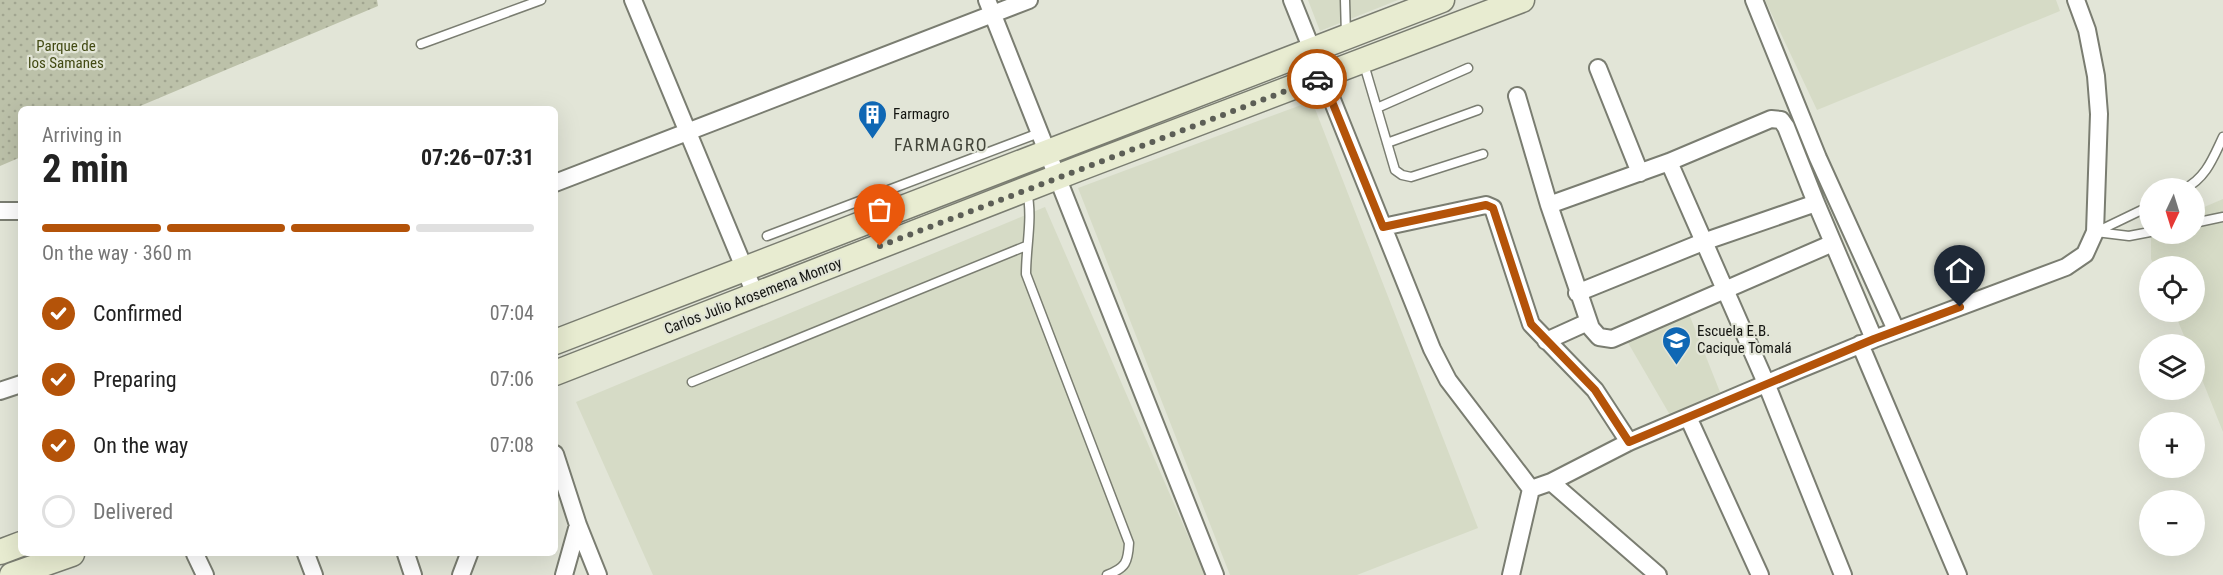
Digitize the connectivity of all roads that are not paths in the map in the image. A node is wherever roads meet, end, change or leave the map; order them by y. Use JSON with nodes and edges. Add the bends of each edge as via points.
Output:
{"nodes":[{"id":1,"x":541,"y":0,"type":"edge"},
{"id":2,"x":633,"y":0,"type":"edge"},
{"id":3,"x":1029,"y":0,"type":"edge"},
{"id":4,"x":1292,"y":0,"type":"edge"},
{"id":5,"x":1345,"y":0,"type":"edge"},
{"id":6,"x":1442,"y":0,"type":"edge"},
{"id":7,"x":1522,"y":0,"type":"edge"},
{"id":8,"x":1754,"y":0,"type":"edge"},
{"id":9,"x":2076,"y":0,"type":"edge"},
{"id":10,"x":990,"y":8,"type":"edge"},
{"id":11,"x":1346,"y":37,"type":"junction"},
{"id":12,"x":421,"y":44,"type":"dead end"},
{"id":13,"x":1312,"y":51,"type":"junction"},
{"id":14,"x":1362,"y":61,"type":"junction"},
{"id":15,"x":1468,"y":68,"type":"dead end"},
{"id":16,"x":1598,"y":68,"type":"dead end"},
{"id":17,"x":1322,"y":77,"type":"junction"},
{"id":18,"x":1517,"y":96,"type":"dead end"},
{"id":19,"x":1377,"y":108,"type":"junction"},
{"id":20,"x":1478,"y":110,"type":"dead end"},
{"id":21,"x":689,"y":132,"type":"junction"},
{"id":22,"x":2223,"y":137,"type":"edge"},
{"id":23,"x":1043,"y":143,"type":"junction"},
{"id":24,"x":1387,"y":144,"type":"junction"},
{"id":25,"x":1483,"y":154,"type":"dead end"},
{"id":26,"x":1669,"y":162,"type":"junction"},
{"id":27,"x":1640,"y":173,"type":"junction"},
{"id":28,"x":1058,"y":178,"type":"junction"},
{"id":29,"x":2201,"y":178,"type":"edge"},
{"id":30,"x":558,"y":182,"type":"edge"},
{"id":31,"x":1027,"y":190,"type":"junction"},
{"id":32,"x":1816,"y":203,"type":"junction"},
{"id":33,"x":1549,"y":205,"type":"junction"},
{"id":34,"x":0,"y":211,"type":"edge"},
{"id":35,"x":18,"y":211,"type":"edge"},
{"id":36,"x":2139,"y":211,"type":"edge"},
{"id":37,"x":2223,"y":217,"type":"edge"},
{"id":38,"x":2205,"y":221,"type":"edge"},
{"id":39,"x":1383,"y":227,"type":"junction"},
{"id":40,"x":2095,"y":232,"type":"junction"},
{"id":41,"x":2139,"y":234,"type":"edge"},
{"id":42,"x":767,"y":236,"type":"dead end"},
{"id":43,"x":1703,"y":242,"type":"junction"},
{"id":44,"x":1833,"y":243,"type":"junction"},
{"id":45,"x":1026,"y":246,"type":"junction"},
{"id":46,"x":744,"y":269,"type":"junction"},
{"id":47,"x":1724,"y":291,"type":"junction"},
{"id":48,"x":1577,"y":293,"type":"junction"},
{"id":49,"x":755,"y":294,"type":"junction"},
{"id":50,"x":1588,"y":322,"type":"junction"},
{"id":51,"x":1896,"y":330,"type":"junction"},
{"id":52,"x":558,"y":341,"type":"edge"},
{"id":53,"x":1546,"y":341,"type":"junction"},
{"id":54,"x":1867,"y":341,"type":"junction"},
{"id":55,"x":558,"y":372,"type":"edge"},
{"id":56,"x":692,"y":382,"type":"dead end"},
{"id":57,"x":1766,"y":383,"type":"junction"},
{"id":58,"x":18,"y":385,"type":"edge"},
{"id":59,"x":0,"y":391,"type":"edge"},
{"id":60,"x":1688,"y":417,"type":"junction"},
{"id":61,"x":1629,"y":442,"type":"junction"},
{"id":62,"x":558,"y":463,"type":"edge"},
{"id":63,"x":1551,"y":482,"type":"junction"},
{"id":64,"x":1531,"y":489,"type":"junction"},
{"id":65,"x":578,"y":525,"type":"junction"},
{"id":66,"x":18,"y":545,"type":"edge"},
{"id":67,"x":0,"y":552,"type":"edge"},
{"id":68,"x":66,"y":556,"type":"edge"},
{"id":69,"x":196,"y":556,"type":"edge"},
{"id":70,"x":307,"y":556,"type":"edge"},
{"id":71,"x":406,"y":556,"type":"edge"},
{"id":72,"x":468,"y":556,"type":"edge"},
{"id":73,"x":12,"y":575,"type":"edge"},
{"id":74,"x":204,"y":575,"type":"edge"},
{"id":75,"x":314,"y":575,"type":"edge"},
{"id":76,"x":413,"y":575,"type":"edge"},
{"id":77,"x":461,"y":575,"type":"edge"},
{"id":78,"x":564,"y":575,"type":"edge"},
{"id":79,"x":598,"y":575,"type":"edge"},
{"id":80,"x":1107,"y":575,"type":"edge"},
{"id":81,"x":1215,"y":575,"type":"edge"},
{"id":82,"x":1511,"y":575,"type":"edge"},
{"id":83,"x":1658,"y":575,"type":"edge"},
{"id":84,"x":1760,"y":575,"type":"edge"},
{"id":85,"x":1843,"y":575,"type":"edge"},
{"id":86,"x":1958,"y":575,"type":"edge"}],
"edges":[{"from":1,"to":12,"type":"lane"},
{"from":2,"to":21,"type":"street"},
{"from":3,"to":10,"type":"street"},
{"from":4,"to":13,"type":"street"},
{"from":5,"to":11,"type":"lane"},
{"from":6,"to":11,"type":"main road","name":"Carlos Julio Arosemena Monroy"},
{"from":7,"to":14,"type":"main road","name":"Carlos Julio Arosemena Monroy"},
{"from":8,"to":51,"type":"street","via":[[1818,158]]},
{"from":9,"to":40,"type":"street","via":[[2087,30],[2096,76]]},
{"from":10,"to":21,"type":"street"},
{"from":10,"to":23,"type":"street"},
{"from":11,"to":13,"type":"main road","name":"Carlos Julio Arosemena Monroy"},
{"from":13,"to":17,"type":"street"},
{"from":13,"to":23,"type":"main road","name":"Carlos Julio Arosemena Monroy"},
{"from":14,"to":17,"type":"main road","name":"Carlos Julio Arosemena Monroy"},
{"from":14,"to":19,"type":"lane"},
{"from":15,"to":19,"type":"lane"},
{"from":16,"to":27,"type":"street"},
{"from":17,"to":28,"type":"main road","name":"Carlos Julio Arosemena Monroy"},
{"from":17,"to":39,"type":"street"},
{"from":18,"to":33,"type":"street"},
{"from":19,"to":24,"type":"lane"},
{"from":20,"to":24,"type":"lane"},
{"from":21,"to":30,"type":"street"},
{"from":21,"to":46,"type":"street"},
{"from":22,"to":29,"type":"lane"},
{"from":23,"to":28,"type":"street"},
{"from":23,"to":42,"type":"lane"},
{"from":23,"to":46,"type":"main road","name":"Carlos Julio Arosemena Monroy"},
{"from":24,"to":25,"type":"lane","via":[[1395,170],[1411,177]]},
{"from":26,"to":27,"type":"street"},
{"from":26,"to":32,"type":"street","via":[[1771,119],[1780,120]]},
{"from":26,"to":43,"type":"street"},
{"from":27,"to":33,"type":"street"},
{"from":28,"to":31,"type":"main road","name":"Carlos Julio Arosemena Monroy"},
{"from":28,"to":81,"type":"street"},
{"from":31,"to":45,"type":"lane","via":[[1031,208]]},
{"from":31,"to":49,"type":"main road","name":"Carlos Julio Arosemena Monroy"},
{"from":32,"to":43,"type":"street"},
{"from":32,"to":44,"type":"street"},
{"from":33,"to":48,"type":"street"},
{"from":34,"to":35,"type":"street"},
{"from":36,"to":40,"type":"lane"},
{"from":37,"to":38,"type":"lane"},
{"from":39,"to":53,"type":"street","via":[[1489,205],[1531,324]]},
{"from":39,"to":64,"type":"street","via":[[1448,380]]},
{"from":40,"to":41,"type":"lane"},
{"from":40,"to":51,"type":"street","via":[[2085,254],[2066,267]]},
{"from":43,"to":47,"type":"street"},
{"from":43,"to":48,"type":"street"},
{"from":44,"to":47,"type":"street"},
{"from":44,"to":54,"type":"street"},
{"from":45,"to":56,"type":"lane"},
{"from":45,"to":80,"type":"lane","via":[[1026,274],[1129,543],[1129,559],[1119,571]]},
{"from":46,"to":49,"type":"street"},
{"from":46,"to":52,"type":"main road","name":"Carlos Julio Arosemena Monroy"},
{"from":47,"to":50,"type":"street","via":[[1612,339],[1599,338]]},
{"from":47,"to":57,"type":"street"},
{"from":48,"to":50,"type":"street"},
{"from":49,"to":55,"type":"main road","name":"Carlos Julio Arosemena Monroy"},
{"from":50,"to":53,"type":"street"},
{"from":51,"to":54,"type":"street"},
{"from":53,"to":61,"type":"street","via":[[1595,390]]},
{"from":54,"to":57,"type":"street"},
{"from":54,"to":86,"type":"street"},
{"from":57,"to":60,"type":"street"},
{"from":57,"to":85,"type":"street"},
{"from":58,"to":59,"type":"street"},
{"from":60,"to":61,"type":"street"},
{"from":60,"to":84,"type":"street"},
{"from":61,"to":63,"type":"street"},
{"from":62,"to":65,"type":"street"},
{"from":63,"to":64,"type":"street"},
{"from":63,"to":83,"type":"street"},
{"from":64,"to":82,"type":"street"},
{"from":65,"to":78,"type":"street"},
{"from":65,"to":79,"type":"street"},
{"from":66,"to":67,"type":"main road"},
{"from":68,"to":73,"type":"main road"},
{"from":69,"to":74,"type":"street"},
{"from":70,"to":75,"type":"street"},
{"from":71,"to":76,"type":"street"},
{"from":72,"to":77,"type":"street"}]}
